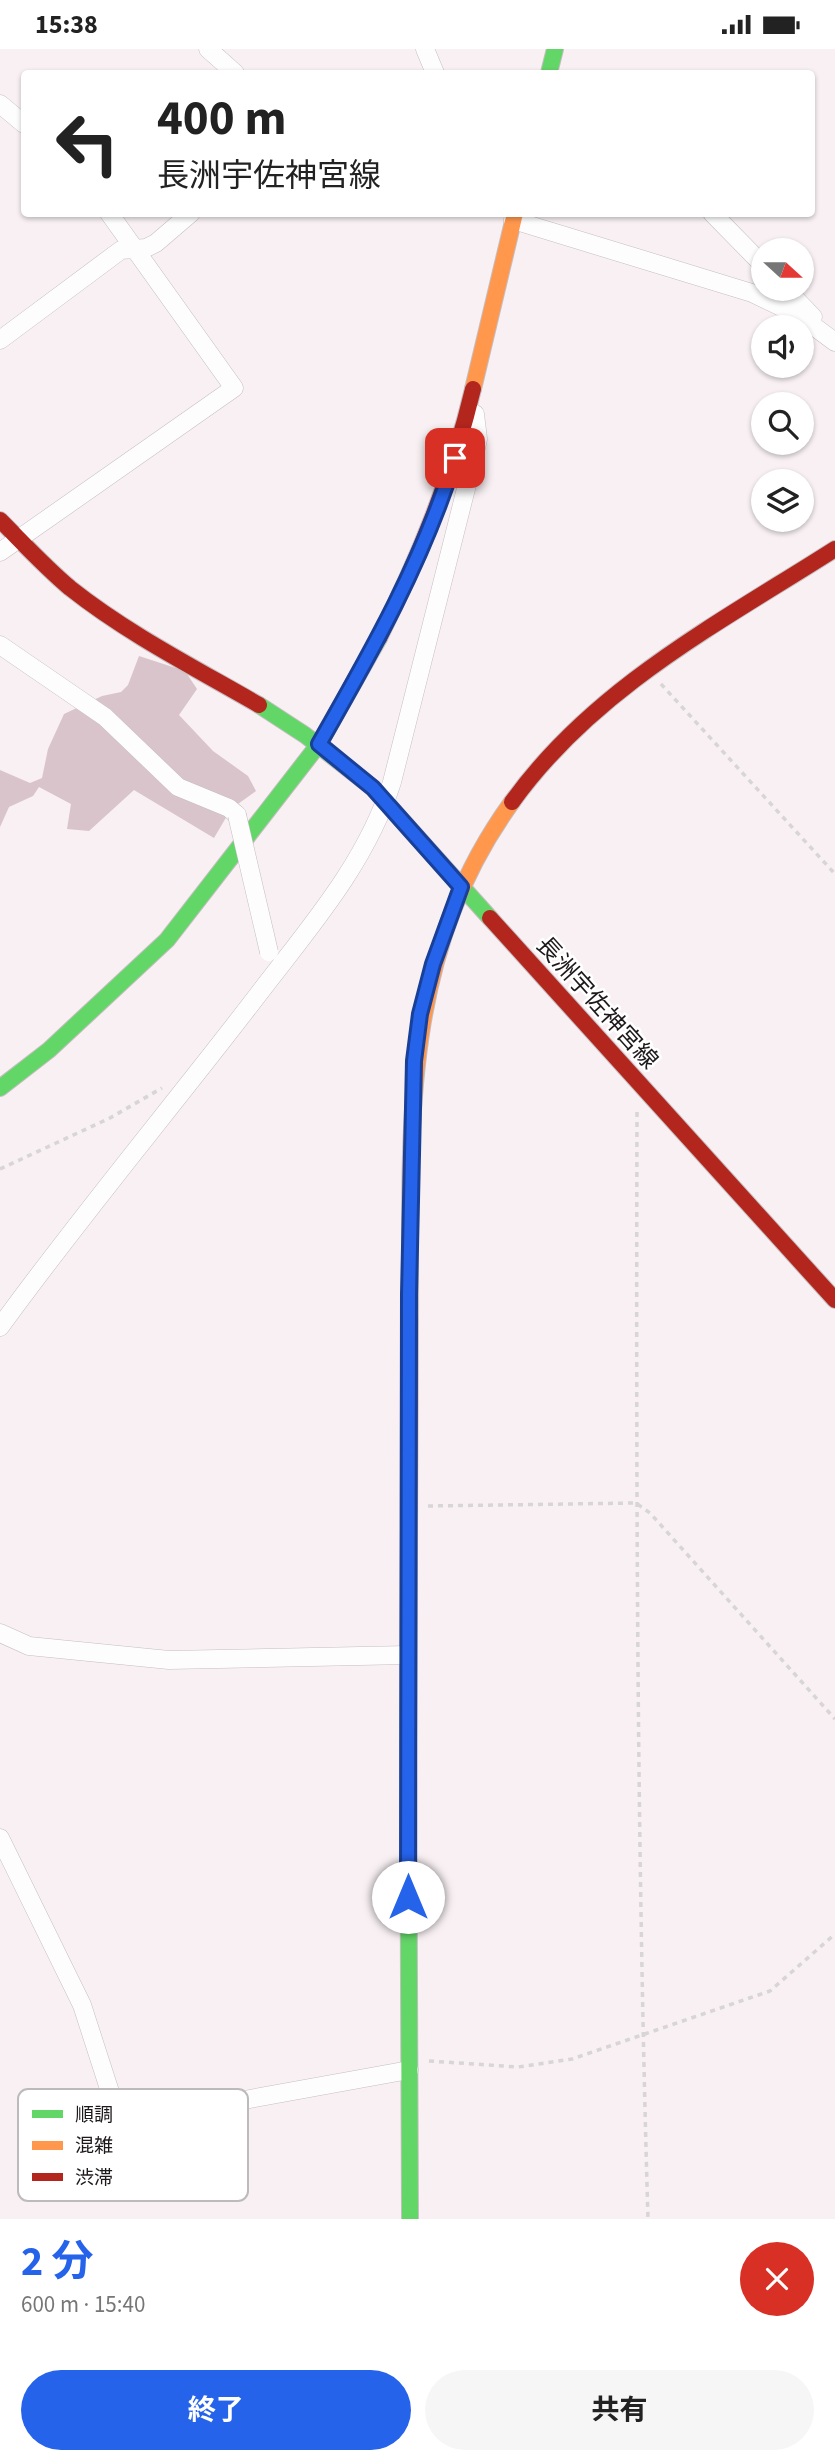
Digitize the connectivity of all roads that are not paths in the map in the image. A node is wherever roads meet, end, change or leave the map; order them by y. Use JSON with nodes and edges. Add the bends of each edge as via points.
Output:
{"nodes":[{"id":1,"x":208,"y":49,"type":"edge"},
{"id":2,"x":425,"y":49,"type":"edge"},
{"id":3,"x":555,"y":49,"type":"edge"},
{"id":4,"x":232,"y":70,"type":"edge"},
{"id":5,"x":434,"y":70,"type":"edge"},
{"id":6,"x":551,"y":70,"type":"edge"},
{"id":7,"x":0,"y":104,"type":"edge"},
{"id":8,"x":21,"y":122,"type":"edge"},
{"id":9,"x":112,"y":217,"type":"edge"},
{"id":10,"x":186,"y":217,"type":"edge"},
{"id":11,"x":514,"y":217,"type":"edge"},
{"id":12,"x":716,"y":217,"type":"edge"},
{"id":13,"x":133,"y":248,"type":"junction"},
{"id":14,"x":751,"y":253,"type":"edge"},
{"id":15,"x":797,"y":301,"type":"edge"},
{"id":16,"x":0,"y":340,"type":"edge"},
{"id":17,"x":835,"y":341,"type":"edge"},
{"id":18,"x":473,"y":389,"type":"junction"},
{"id":19,"x":0,"y":520,"type":"edge"},
{"id":20,"x":19,"y":540,"type":"junction"},
{"id":21,"x":835,"y":549,"type":"edge"},
{"id":22,"x":0,"y":552,"type":"edge"},
{"id":23,"x":0,"y":645,"type":"edge"},
{"id":24,"x":319,"y":744,"type":"junction"},
{"id":25,"x":386,"y":801,"type":"junction"},
{"id":26,"x":461,"y":887,"type":"junction"},
{"id":27,"x":273,"y":975,"type":"junction"},
{"id":28,"x":0,"y":1088,"type":"edge"},
{"id":29,"x":835,"y":1300,"type":"edge"},
{"id":30,"x":0,"y":1327,"type":"edge"},
{"id":31,"x":0,"y":1633,"type":"edge"},
{"id":32,"x":407,"y":1655,"type":"junction"},
{"id":33,"x":0,"y":1838,"type":"edge"},
{"id":34,"x":409,"y":2064,"type":"junction"},
{"id":35,"x":109,"y":2089,"type":"edge"},
{"id":36,"x":248,"y":2099,"type":"edge"},
{"id":37,"x":410,"y":2219,"type":"edge"}],
"edges":[{"from":1,"to":4,"type":"street"},
{"from":2,"to":5,"type":"street"},
{"from":3,"to":6,"type":"main road"},
{"from":7,"to":8,"type":"street"},
{"from":9,"to":13,"type":"street"},
{"from":10,"to":13,"type":"street","via":[[156,243]]},
{"from":11,"to":17,"type":"street","via":[[752,293],[800,316]]},
{"from":11,"to":18,"type":"main road"},
{"from":12,"to":14,"type":"street"},
{"from":13,"to":16,"type":"street","via":[[121,250]]},
{"from":13,"to":20,"type":"street","via":[[234,389]]},
{"from":15,"to":17,"type":"street"},
{"from":18,"to":24,"type":"main road","via":[[447,483],[422,550],[366,665]]},
{"from":18,"to":25,"type":"street","via":[[478,439]]},
{"from":19,"to":20,"type":"main road","name":"長洲宇佐神宮線"},
{"from":20,"to":22,"type":"street"},
{"from":20,"to":24,"type":"main road","name":"長洲宇佐神宮線","via":[[82,597]]},
{"from":21,"to":26,"type":"main road","via":[[648,670],[582,722],[556,748],[482,845]]},
{"from":23,"to":27,"type":"street","bridge":true,"via":[[105,717],[178,787],[237,814]]},
{"from":24,"to":25,"type":"main road","name":"長洲宇佐神宮線"},
{"from":24,"to":28,"type":"main road","via":[[167,940],[49,1051]]},
{"from":25,"to":26,"type":"main road","name":"長洲宇佐神宮線"},
{"from":25,"to":27,"type":"street","via":[[343,882]]},
{"from":26,"to":29,"type":"main road","name":"長洲宇佐神宮線"},
{"from":26,"to":32,"type":"main road","via":[[433,964],[414,1061]]},
{"from":27,"to":30,"type":"street","via":[[56,1249]]},
{"from":31,"to":32,"type":"street","via":[[29,1646],[169,1660]]},
{"from":32,"to":34,"type":"main road"},
{"from":33,"to":35,"type":"street","via":[[82,2005]]},
{"from":34,"to":36,"type":"street"},
{"from":34,"to":37,"type":"main road"}]}
